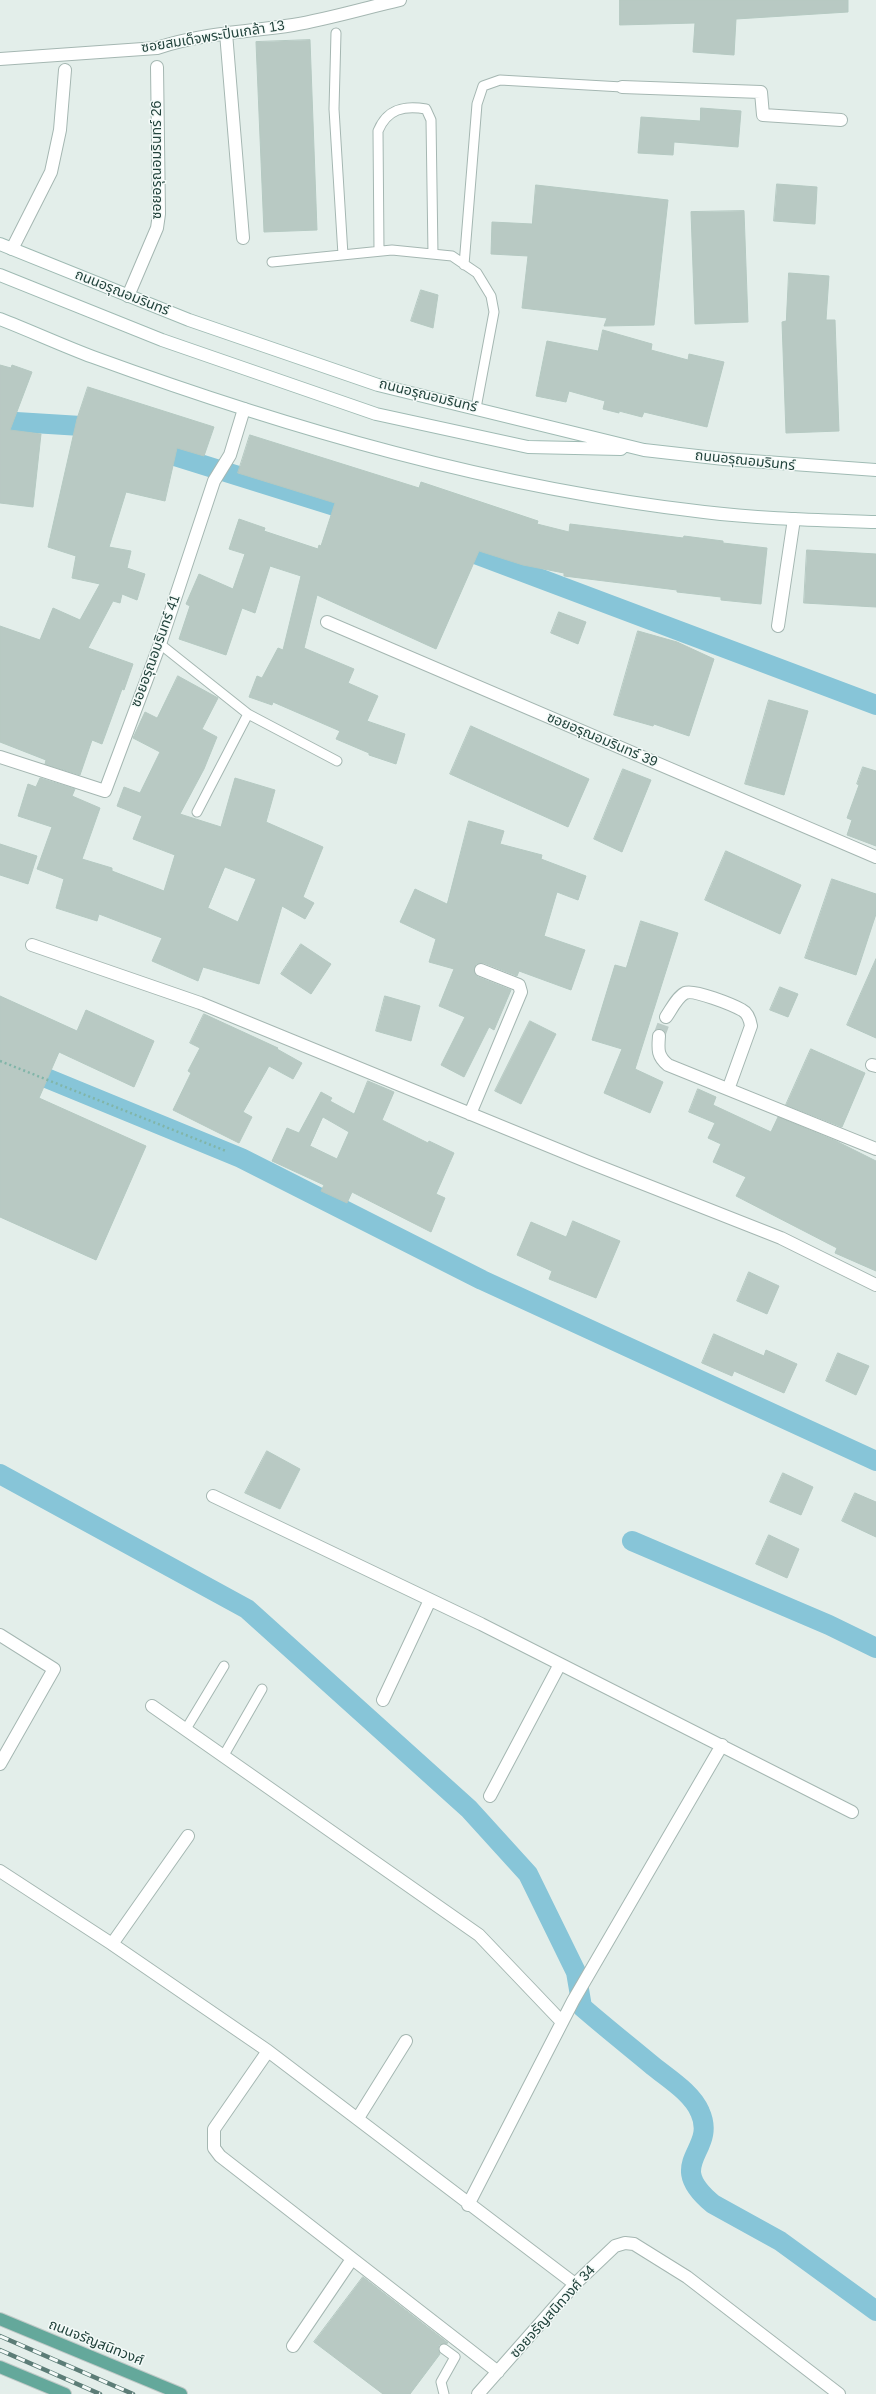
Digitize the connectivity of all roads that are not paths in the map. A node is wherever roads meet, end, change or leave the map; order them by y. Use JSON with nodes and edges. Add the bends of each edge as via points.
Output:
{"nodes":[{"id":1,"x":400,"y":0,"type":"edge"},
{"id":2,"x":226,"y":33,"type":"junction"},
{"id":3,"x":336,"y":33,"type":"dead end"},
{"id":4,"x":0,"y":59,"type":"edge"},
{"id":5,"x":157,"y":67,"type":"dead end"},
{"id":6,"x":65,"y":70,"type":"dead end"},
{"id":7,"x":622,"y":87,"type":"joint"},
{"id":8,"x":842,"y":120,"type":"dead end"},
{"id":9,"x":243,"y":238,"type":"dead end"},
{"id":10,"x":0,"y":244,"type":"edge"},
{"id":11,"x":12,"y":249,"type":"junction"},
{"id":12,"x":379,"y":251,"type":"junction"},
{"id":13,"x":433,"y":254,"type":"junction"},
{"id":14,"x":343,"y":255,"type":"junction"},
{"id":15,"x":272,"y":262,"type":"dead end"},
{"id":16,"x":464,"y":264,"type":"junction"},
{"id":17,"x":0,"y":275,"type":"edge"},
{"id":18,"x":128,"y":296,"type":"junction"},
{"id":19,"x":0,"y":319,"type":"edge"},
{"id":20,"x":244,"y":408,"type":"junction"},
{"id":21,"x":476,"y":408,"type":"junction"},
{"id":22,"x":644,"y":450,"type":"junction"},
{"id":23,"x":876,"y":470,"type":"edge"},
{"id":24,"x":794,"y":519,"type":"junction"},
{"id":25,"x":876,"y":522,"type":"edge"},
{"id":26,"x":327,"y":622,"type":"dead end"},
{"id":27,"x":778,"y":626,"type":"dead end"},
{"id":28,"x":160,"y":644,"type":"junction"},
{"id":29,"x":248,"y":714,"type":"junction"},
{"id":30,"x":0,"y":757,"type":"edge"},
{"id":31,"x":337,"y":761,"type":"dead end"},
{"id":32,"x":197,"y":812,"type":"dead end"},
{"id":33,"x":876,"y":857,"type":"edge"},
{"id":34,"x":32,"y":945,"type":"dead end"},
{"id":35,"x":481,"y":970,"type":"dead end"},
{"id":36,"x":666,"y":1018,"type":"tunnel mouth"},
{"id":37,"x":660,"y":1036,"type":"tunnel mouth"},
{"id":38,"x":729,"y":1087,"type":"junction"},
{"id":39,"x":470,"y":1114,"type":"junction"},
{"id":40,"x":876,"y":1148,"type":"edge"},
{"id":41,"x":876,"y":1285,"type":"edge"},
{"id":42,"x":213,"y":1496,"type":"dead end"},
{"id":43,"x":430,"y":1600,"type":"junction"},
{"id":44,"x":0,"y":1635,"type":"edge"},
{"id":45,"x":560,"y":1664,"type":"junction"},
{"id":46,"x":224,"y":1666,"type":"dead end"},
{"id":47,"x":262,"y":1689,"type":"dead end"},
{"id":48,"x":383,"y":1700,"type":"dead end"},
{"id":49,"x":152,"y":1706,"type":"dead end"},
{"id":50,"x":186,"y":1729,"type":"junction"},
{"id":51,"x":722,"y":1745,"type":"junction"},
{"id":52,"x":224,"y":1755,"type":"junction"},
{"id":53,"x":0,"y":1764,"type":"edge"},
{"id":54,"x":490,"y":1796,"type":"dead end"},
{"id":55,"x":852,"y":1812,"type":"dead end"},
{"id":56,"x":188,"y":1836,"type":"dead end"},
{"id":57,"x":0,"y":1871,"type":"edge"},
{"id":58,"x":112,"y":1944,"type":"junction"},
{"id":59,"x":562,"y":2022,"type":"junction"},
{"id":60,"x":406,"y":2041,"type":"dead end"},
{"id":61,"x":268,"y":2051,"type":"junction"},
{"id":62,"x":358,"y":2118,"type":"junction"},
{"id":63,"x":468,"y":2205,"type":"junction"},
{"id":64,"x":352,"y":2259,"type":"junction"},
{"id":65,"x":575,"y":2284,"type":"junction"},
{"id":66,"x":0,"y":2319,"type":"edge"},
{"id":67,"x":463,"y":2345,"type":"junction"},
{"id":68,"x":293,"y":2346,"type":"dead end"},
{"id":69,"x":444,"y":2349,"type":"dead end"},
{"id":70,"x":455,"y":2357,"type":"junction"},
{"id":71,"x":0,"y":2367,"type":"edge"},
{"id":72,"x":498,"y":2372,"type":"junction"},
{"id":73,"x":65,"y":2394,"type":"edge"},
{"id":74,"x":181,"y":2394,"type":"edge"},
{"id":75,"x":444,"y":2394,"type":"edge"},
{"id":76,"x":478,"y":2394,"type":"edge"},
{"id":77,"x":839,"y":2394,"type":"edge"}],
"edges":[{"from":1,"to":2,"type":"street","name":"ซอยสมเด็จพระปิ่นเกล้า 13","via":[[294,25]]},
{"from":2,"to":4,"type":"street","name":"ซอยสมเด็จพระปิ่นเกล้า 13","via":[[157,48]]},
{"from":2,"to":9,"type":"street"},
{"from":3,"to":14,"type":"lane","via":[[334,109]]},
{"from":5,"to":18,"type":"street","name":"ซอยอรุณอมรินทร์ 26","via":[[158,221]]},
{"from":6,"to":11,"type":"street","via":[[60,130],[51,172]]},
{"from":7,"to":8,"type":"street","via":[[761,92],[763,115]]},
{"from":7,"to":16,"type":"lane","via":[[500,80],[483,86],[477,104]]},
{"from":10,"to":11,"type":"street","name":"ถนนอรุณอมรินทร์"},
{"from":11,"to":18,"type":"street","name":"ถนนอรุณอมรินทร์"},
{"from":12,"to":13,"type":"lane"},
{"from":12,"to":13,"type":"lane","via":[[378,131],[382,121],[394,110],[413,106],[426,109],[431,120]]},
{"from":12,"to":14,"type":"lane"},
{"from":13,"to":16,"type":"lane","via":[[452,256]]},
{"from":14,"to":15,"type":"lane"},
{"from":16,"to":21,"type":"lane","via":[[477,273],[490,296],[494,312]]},
{"from":17,"to":22,"type":"street","via":[[162,340],[376,414],[528,447]]},
{"from":18,"to":21,"type":"street","name":"ถนนอรุณอมรินทร์","via":[[189,320],[378,384]]},
{"from":19,"to":20,"type":"street","via":[[90,356]]},
{"from":20,"to":24,"type":"street","via":[[349,440],[518,482],[611,499],[705,512]]},
{"from":20,"to":28,"type":"street","name":"ซอยอรุณอมรินทร์ 41","via":[[230,455],[220,472]]},
{"from":21,"to":22,"type":"street","name":"ถนนอรุณอมรินทร์"},
{"from":22,"to":23,"type":"street","name":"ถนนอรุณอมรินทร์","via":[[748,462]]},
{"from":24,"to":25,"type":"street"},
{"from":24,"to":27,"type":"street"},
{"from":26,"to":33,"type":"street","name":"ซอยอรุณอมรินทร์ 39"},
{"from":28,"to":29,"type":"lane"},
{"from":28,"to":30,"type":"street","name":"ซอยอรุณอมรินทร์ 41","via":[[104,790]]},
{"from":29,"to":31,"type":"lane"},
{"from":29,"to":32,"type":"lane"},
{"from":34,"to":39,"type":"street","via":[[200,1003]]},
{"from":35,"to":39,"type":"street","via":[[519,986],[521,992]]},
{"from":36,"to":38,"type":"street","via":[[686,992],[697,993],[743,1010],[751,1026]]},
{"from":37,"to":38,"type":"street","via":[[658,1052],[661,1060],[668,1065]]},
{"from":38,"to":40,"type":"street"},
{"from":39,"to":41,"type":"street","via":[[781,1238]]},
{"from":42,"to":43,"type":"street"},
{"from":43,"to":45,"type":"street"},
{"from":43,"to":48,"type":"street"},
{"from":44,"to":53,"type":"street","via":[[54,1669]]},
{"from":45,"to":51,"type":"street"},
{"from":45,"to":54,"type":"street"},
{"from":46,"to":50,"type":"lane"},
{"from":47,"to":52,"type":"lane"},
{"from":49,"to":50,"type":"street"},
{"from":50,"to":52,"type":"street"},
{"from":51,"to":55,"type":"street"},
{"from":51,"to":59,"type":"street"},
{"from":52,"to":59,"type":"street","via":[[479,1935]]},
{"from":56,"to":58,"type":"street"},
{"from":57,"to":58,"type":"street"},
{"from":58,"to":61,"type":"street"},
{"from":59,"to":63,"type":"street"},
{"from":60,"to":62,"type":"street"},
{"from":61,"to":62,"type":"street"},
{"from":61,"to":64,"type":"street","via":[[214,2129],[214,2148],[220,2156]]},
{"from":62,"to":63,"type":"street"},
{"from":63,"to":65,"type":"street"},
{"from":64,"to":67,"type":"street"},
{"from":64,"to":68,"type":"street"},
{"from":65,"to":72,"type":"street","name":"ซอยจรัญสนิทวงศ์ 34"},
{"from":65,"to":77,"type":"street","name":"ซอยจรัญสนิทวงศ์ 34","via":[[615,2246],[634,2244],[687,2277]]},
{"from":66,"to":74,"type":"main road","name":"ถนนจรัญสนิทวงศ์"},
{"from":67,"to":70,"type":"lane"},
{"from":67,"to":72,"type":"street"},
{"from":69,"to":70,"type":"lane"},
{"from":70,"to":75,"type":"lane","via":[[441,2382]]},
{"from":71,"to":73,"type":"main road"},
{"from":72,"to":76,"type":"street","name":"ซอยจรัญสนิทวงศ์ 34"}]}
